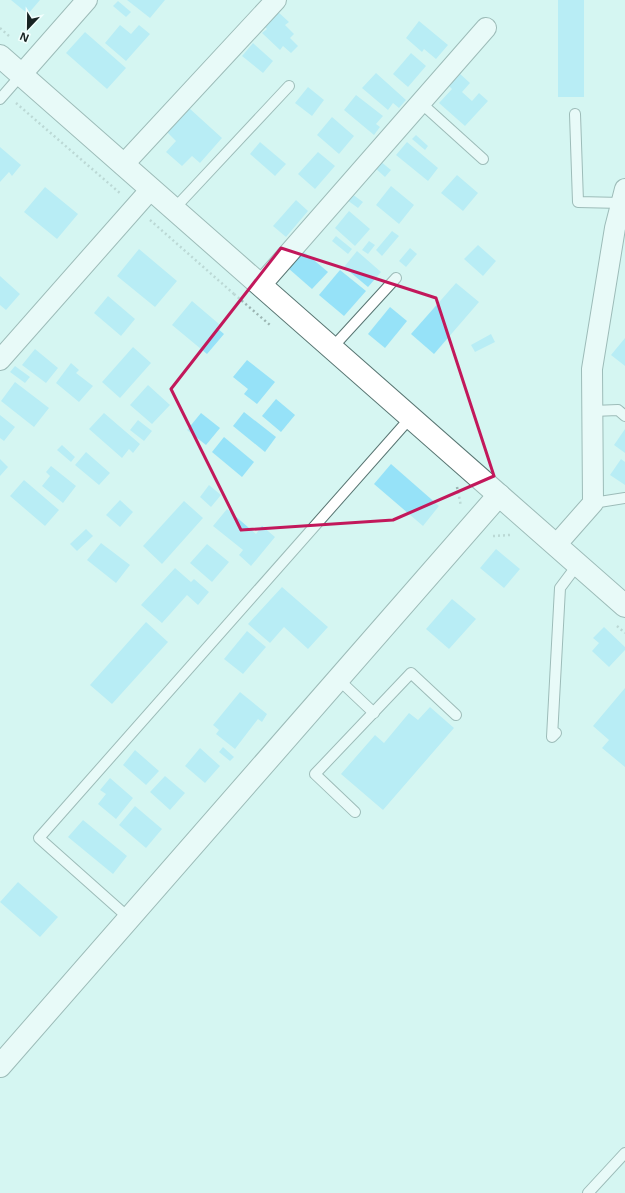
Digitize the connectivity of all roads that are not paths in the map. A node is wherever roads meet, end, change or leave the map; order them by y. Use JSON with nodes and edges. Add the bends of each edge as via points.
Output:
{"nodes":[{"id":1,"x":87,"y":0,"type":"edge"},
{"id":2,"x":276,"y":0,"type":"edge"},
{"id":3,"x":486,"y":28,"type":"dead end"},
{"id":4,"x":0,"y":56,"type":"edge"},
{"id":5,"x":21,"y":75,"type":"junction"},
{"id":6,"x":289,"y":86,"type":"dead end"},
{"id":7,"x":0,"y":99,"type":"edge"},
{"id":8,"x":421,"y":103,"type":"junction"},
{"id":9,"x":575,"y":114,"type":"dead end"},
{"id":10,"x":483,"y":159,"type":"dead end"},
{"id":11,"x":123,"y":165,"type":"junction"},
{"id":12,"x":151,"y":189,"type":"junction"},
{"id":13,"x":623,"y":196,"type":"edge"},
{"id":14,"x":174,"y":208,"type":"junction"},
{"id":15,"x":396,"y":278,"type":"dead end"},
{"id":16,"x":261,"y":285,"type":"junction"},
{"id":17,"x":332,"y":348,"type":"junction"},
{"id":18,"x":0,"y":360,"type":"edge"},
{"id":19,"x":593,"y":411,"type":"junction"},
{"id":20,"x":625,"y":416,"type":"edge"},
{"id":21,"x":410,"y":417,"type":"junction"},
{"id":22,"x":499,"y":495,"type":"junction"},
{"id":23,"x":625,"y":498,"type":"edge"},
{"id":24,"x":593,"y":503,"type":"junction"},
{"id":25,"x":556,"y":545,"type":"junction"},
{"id":26,"x":578,"y":564,"type":"junction"},
{"id":27,"x":619,"y":614,"type":"edge"},
{"id":28,"x":338,"y":679,"type":"junction"},
{"id":29,"x":374,"y":713,"type":"junction"},
{"id":30,"x":456,"y":715,"type":"dead end"},
{"id":31,"x":556,"y":733,"type":"dead end"},
{"id":32,"x":355,"y":812,"type":"dead end"},
{"id":33,"x":130,"y":919,"type":"junction"},
{"id":34,"x":0,"y":1066,"type":"edge"},
{"id":35,"x":625,"y":1153,"type":"edge"},
{"id":36,"x":588,"y":1193,"type":"edge"}],
"edges":[{"from":1,"to":5,"type":"street"},
{"from":2,"to":11,"type":"street"},
{"from":3,"to":8,"type":"street"},
{"from":4,"to":5,"type":"street"},
{"from":5,"to":7,"type":"lane"},
{"from":5,"to":11,"type":"street"},
{"from":6,"to":14,"type":"lane"},
{"from":8,"to":10,"type":"lane"},
{"from":8,"to":16,"type":"street"},
{"from":9,"to":13,"type":"lane","via":[[578,202]]},
{"from":11,"to":12,"type":"street"},
{"from":12,"to":14,"type":"street"},
{"from":12,"to":18,"type":"street"},
{"from":13,"to":19,"type":"street","via":[[615,228],[592,369]]},
{"from":14,"to":16,"type":"street"},
{"from":15,"to":17,"type":"lane"},
{"from":16,"to":17,"type":"street"},
{"from":17,"to":21,"type":"street"},
{"from":19,"to":20,"type":"lane","via":[[618,410]]},
{"from":19,"to":24,"type":"street"},
{"from":21,"to":22,"type":"street"},
{"from":21,"to":33,"type":"lane","via":[[39,838]]},
{"from":22,"to":25,"type":"street"},
{"from":22,"to":28,"type":"street"},
{"from":23,"to":24,"type":"lane"},
{"from":24,"to":25,"type":"street"},
{"from":25,"to":26,"type":"street"},
{"from":26,"to":27,"type":"street"},
{"from":26,"to":31,"type":"lane","via":[[560,588],[552,736]]},
{"from":28,"to":29,"type":"lane"},
{"from":28,"to":33,"type":"street"},
{"from":29,"to":30,"type":"lane","via":[[411,673]]},
{"from":29,"to":32,"type":"lane","via":[[315,774]]},
{"from":33,"to":34,"type":"street"},
{"from":35,"to":36,"type":"lane"}]}
